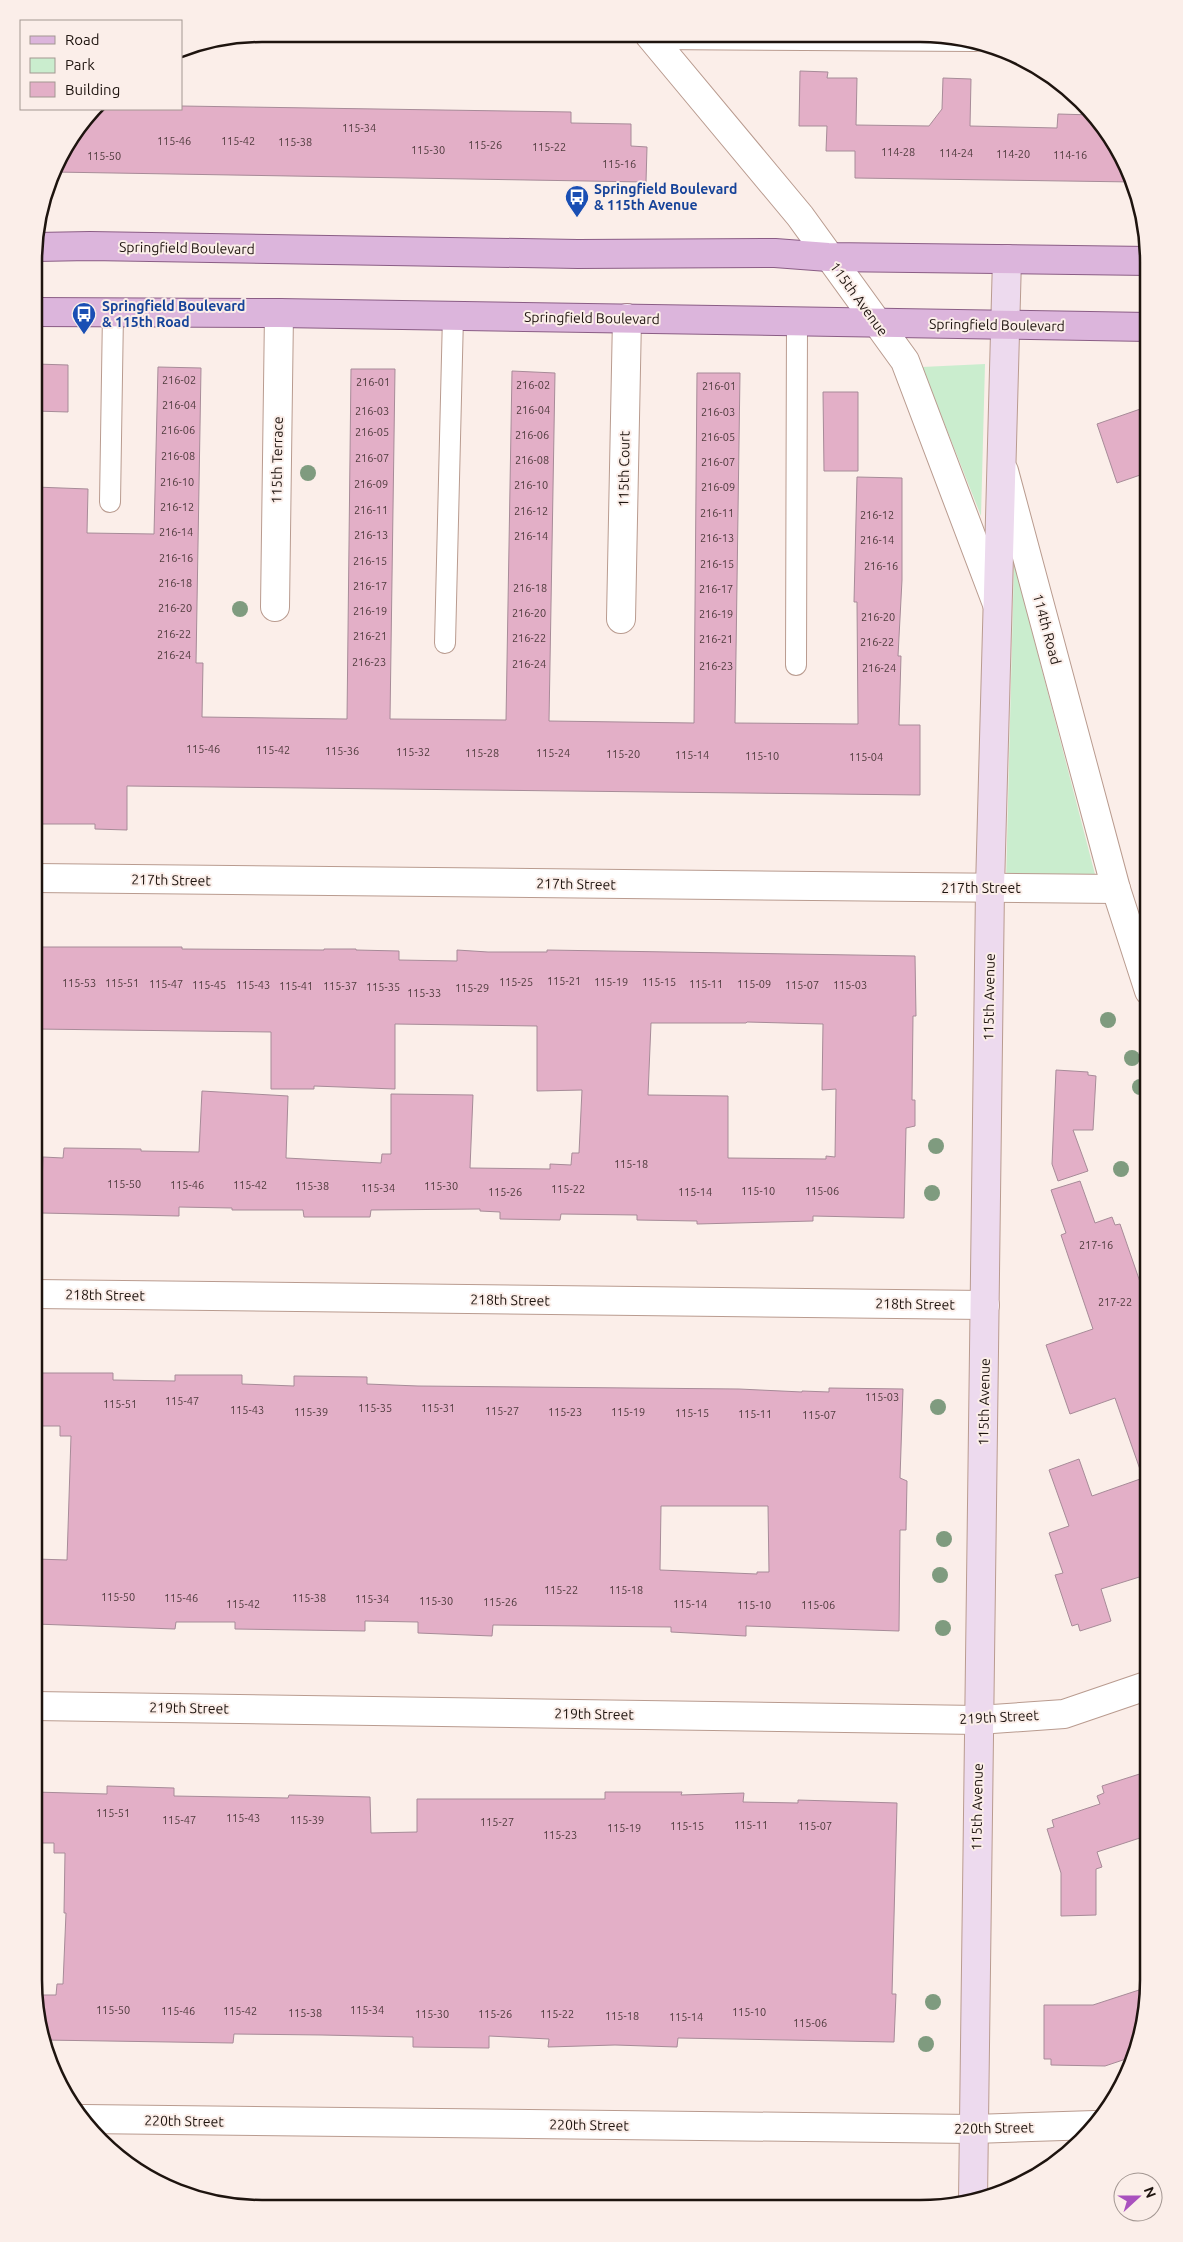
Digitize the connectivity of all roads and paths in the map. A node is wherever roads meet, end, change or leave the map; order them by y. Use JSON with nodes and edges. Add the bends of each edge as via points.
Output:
{"nodes":[{"id":1,"x":654,"y":42,"type":"edge"},
{"id":2,"x":43,"y":248,"type":"edge"},
{"id":3,"x":828,"y":257,"type":"junction"},
{"id":4,"x":1007,"y":259,"type":"junction"},
{"id":5,"x":1140,"y":260,"type":"edge"},
{"id":6,"x":42,"y":312,"type":"edge"},
{"id":7,"x":113,"y":313,"type":"junction"},
{"id":8,"x":279,"y":313,"type":"junction"},
{"id":9,"x":454,"y":316,"type":"junction"},
{"id":10,"x":627,"y":318,"type":"junction"},
{"id":11,"x":797,"y":321,"type":"junction"},
{"id":12,"x":876,"y":323,"type":"junction"},
{"id":13,"x":1005,"y":324,"type":"junction"},
{"id":14,"x":1140,"y":327,"type":"edge"},
{"id":15,"x":1001,"y":460,"type":"junction"},
{"id":16,"x":110,"y":502,"type":"dead end"},
{"id":17,"x":997,"y":604,"type":"junction"},
{"id":18,"x":275,"y":607,"type":"dead end"},
{"id":19,"x":621,"y":619,"type":"dead end"},
{"id":20,"x":445,"y":643,"type":"dead end"},
{"id":21,"x":796,"y":665,"type":"dead end"},
{"id":22,"x":42,"y":878,"type":"edge"},
{"id":23,"x":990,"y":888,"type":"junction"},
{"id":24,"x":1116,"y":890,"type":"junction"},
{"id":25,"x":1140,"y":963,"type":"edge"},
{"id":26,"x":42,"y":1294,"type":"edge"},
{"id":27,"x":985,"y":1305,"type":"junction"},
{"id":28,"x":1140,"y":1688,"type":"edge"},
{"id":29,"x":42,"y":1706,"type":"edge"},
{"id":30,"x":978,"y":1720,"type":"junction"},
{"id":31,"x":92,"y":2119,"type":"edge"},
{"id":32,"x":1086,"y":2125,"type":"edge"},
{"id":33,"x":974,"y":2130,"type":"junction"},
{"id":34,"x":973,"y":2193,"type":"edge"}],
"edges":[{"from":1,"to":3,"type":"street","name":"115th Avenue","via":[[800,216]]},
{"from":2,"to":3,"type":"main road","name":"Springfield Boulevard","via":[[578,254],[775,252]]},
{"from":3,"to":4,"type":"main road","name":"Springfield Boulevard"},
{"from":3,"to":12,"type":"street","name":"115th Avenue"},
{"from":4,"to":5,"type":"main road","name":"Springfield Boulevard"},
{"from":4,"to":13,"type":"main road","name":"114th Road"},
{"from":6,"to":7,"type":"main road","name":"Springfield Boulevard"},
{"from":7,"to":8,"type":"main road","name":"Springfield Boulevard"},
{"from":7,"to":16,"type":"lane"},
{"from":8,"to":9,"type":"main road","name":"Springfield Boulevard"},
{"from":8,"to":18,"type":"street","name":"115th Terrace"},
{"from":9,"to":10,"type":"main road","name":"Springfield Boulevard"},
{"from":9,"to":20,"type":"lane"},
{"from":10,"to":11,"type":"main road","name":"Springfield Boulevard"},
{"from":10,"to":19,"type":"street","name":"115th Court"},
{"from":11,"to":12,"type":"main road","name":"Springfield Boulevard"},
{"from":11,"to":21,"type":"lane"},
{"from":12,"to":13,"type":"main road","name":"Springfield Boulevard"},
{"from":12,"to":17,"type":"street","name":"115th Avenue","via":[[905,361]]},
{"from":13,"to":14,"type":"main road","name":"Springfield Boulevard"},
{"from":13,"to":15,"type":"main road","name":"114th Road"},
{"from":15,"to":17,"type":"main road","name":"115th Avenue"},
{"from":15,"to":24,"type":"street","name":"114th Road"},
{"from":17,"to":23,"type":"main road","name":"115th Avenue"},
{"from":22,"to":23,"type":"street","name":"217th Street"},
{"from":23,"to":24,"type":"street","name":"217th Street"},
{"from":23,"to":27,"type":"main road","name":"115th Avenue"},
{"from":24,"to":25,"type":"street","name":"114th Road"},
{"from":26,"to":27,"type":"street","name":"218th Street"},
{"from":27,"to":30,"type":"main road","name":"115th Avenue"},
{"from":28,"to":30,"type":"street","name":"219th Street","via":[[1064,1714]]},
{"from":29,"to":30,"type":"street","name":"219th Street"},
{"from":30,"to":33,"type":"main road","name":"115th Avenue"},
{"from":31,"to":33,"type":"street","name":"220th Street"},
{"from":32,"to":33,"type":"street","name":"220th Street"},
{"from":33,"to":34,"type":"main road","name":"115th Avenue"}]}
